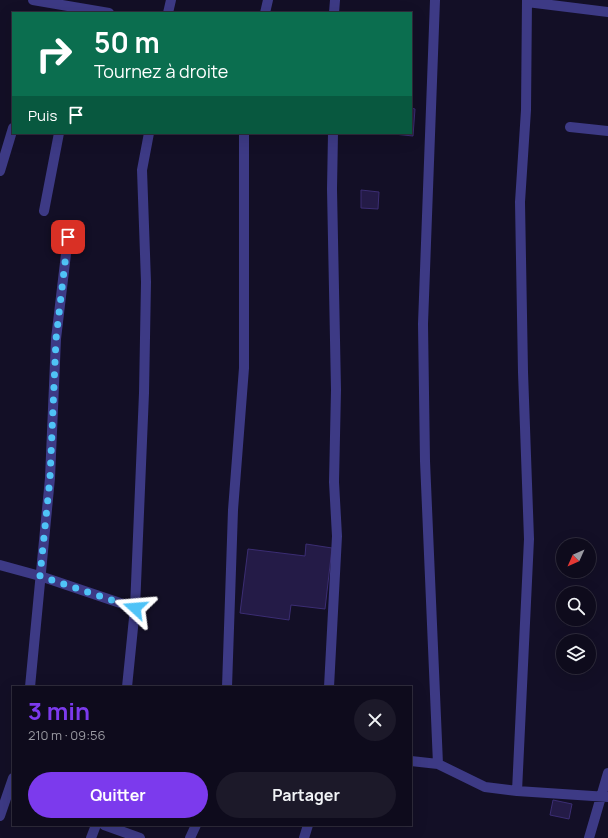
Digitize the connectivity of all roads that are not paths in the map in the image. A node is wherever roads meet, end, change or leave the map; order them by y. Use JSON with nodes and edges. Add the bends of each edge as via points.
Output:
{"nodes":[{"id":1,"x":32,"y":0,"type":"edge"},
{"id":2,"x":171,"y":0,"type":"edge"},
{"id":3,"x":268,"y":0,"type":"edge"},
{"id":4,"x":335,"y":0,"type":"edge"},
{"id":5,"x":435,"y":0,"type":"edge"},
{"id":6,"x":527,"y":1,"type":"edge"},
{"id":7,"x":49,"y":6,"type":"edge"},
{"id":8,"x":83,"y":11,"type":"edge"},
{"id":9,"x":96,"y":12,"type":"edge"},
{"id":10,"x":168,"y":12,"type":"edge"},
{"id":11,"x":265,"y":12,"type":"edge"},
{"id":12,"x":334,"y":12,"type":"edge"},
{"id":13,"x":608,"y":12,"type":"edge"},
{"id":14,"x":570,"y":127,"type":"dead end"},
{"id":15,"x":12,"y":131,"type":"edge"},
{"id":16,"x":608,"y":131,"type":"edge"},
{"id":17,"x":59,"y":134,"type":"edge"},
{"id":18,"x":149,"y":134,"type":"edge"},
{"id":19,"x":244,"y":134,"type":"edge"},
{"id":20,"x":333,"y":134,"type":"edge"},
{"id":21,"x":0,"y":171,"type":"edge"},
{"id":22,"x":44,"y":211,"type":"dead end"},
{"id":23,"x":68,"y":237,"type":"dead end"},
{"id":24,"x":0,"y":565,"type":"edge"},
{"id":25,"x":40,"y":576,"type":"junction"},
{"id":26,"x":135,"y":608,"type":"junction"},
{"id":27,"x":30,"y":686,"type":"edge"},
{"id":28,"x":127,"y":686,"type":"edge"},
{"id":29,"x":226,"y":686,"type":"edge"},
{"id":30,"x":329,"y":686,"type":"edge"},
{"id":31,"x":412,"y":761,"type":"edge"},
{"id":32,"x":438,"y":764,"type":"junction"},
{"id":33,"x":608,"y":773,"type":"edge"},
{"id":34,"x":12,"y":780,"type":"edge"},
{"id":35,"x":518,"y":791,"type":"junction"},
{"id":36,"x":6,"y":795,"type":"edge"},
{"id":37,"x":605,"y":797,"type":"edge"},
{"id":38,"x":0,"y":816,"type":"edge"},
{"id":39,"x":96,"y":826,"type":"edge"},
{"id":40,"x":107,"y":826,"type":"edge"},
{"id":41,"x":196,"y":826,"type":"edge"},
{"id":42,"x":308,"y":826,"type":"edge"},
{"id":43,"x":91,"y":838,"type":"edge"},
{"id":44,"x":140,"y":838,"type":"edge"},
{"id":45,"x":190,"y":838,"type":"edge"},
{"id":46,"x":304,"y":838,"type":"edge"},
{"id":47,"x":589,"y":838,"type":"edge"}],
"edges":[{"from":1,"to":7,"type":"street"},
{"from":2,"to":10,"type":"street"},
{"from":3,"to":11,"type":"street"},
{"from":4,"to":12,"type":"street"},
{"from":5,"to":32,"type":"street","via":[[423,324],[425,461]]},
{"from":6,"to":13,"type":"street"},
{"from":6,"to":35,"type":"street","via":[[526,110],[520,202],[529,539]]},
{"from":7,"to":8,"type":"street"},
{"from":8,"to":9,"type":"street"},
{"from":14,"to":16,"type":"street"},
{"from":15,"to":21,"type":"street"},
{"from":17,"to":22,"type":"street"},
{"from":18,"to":26,"type":"street","via":[[142,170],[146,282],[145,361]]},
{"from":19,"to":29,"type":"street","via":[[244,368],[233,510]]},
{"from":20,"to":30,"type":"street","via":[[336,390],[334,482],[337,536]]},
{"from":23,"to":25,"type":"street","via":[[56,339],[50,478]]},
{"from":24,"to":25,"type":"street"},
{"from":25,"to":26,"type":"street"},
{"from":25,"to":27,"type":"street"},
{"from":26,"to":28,"type":"street"},
{"from":31,"to":32,"type":"street"},
{"from":32,"to":35,"type":"street","via":[[485,787]]},
{"from":33,"to":37,"type":"street"},
{"from":34,"to":36,"type":"street"},
{"from":35,"to":37,"type":"street"},
{"from":36,"to":38,"type":"street"},
{"from":37,"to":47,"type":"street"},
{"from":39,"to":43,"type":"street"},
{"from":40,"to":44,"type":"street"},
{"from":41,"to":45,"type":"street"},
{"from":42,"to":46,"type":"street"}]}
